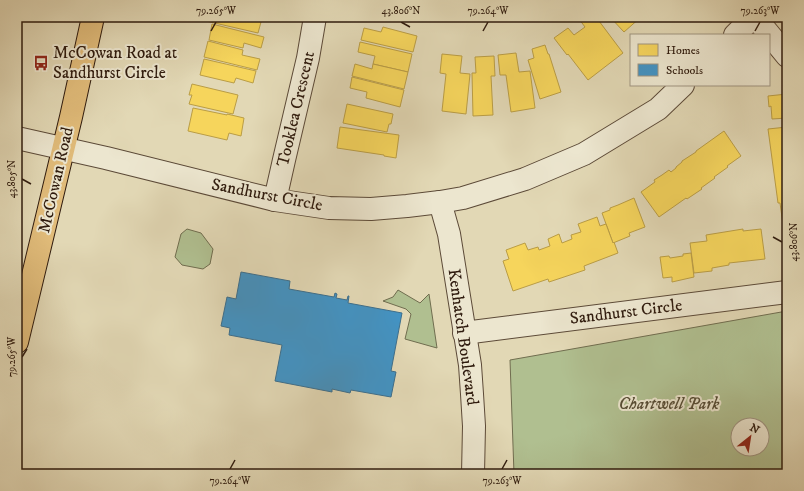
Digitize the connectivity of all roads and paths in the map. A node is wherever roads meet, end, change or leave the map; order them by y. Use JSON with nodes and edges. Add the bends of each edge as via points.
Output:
{"nodes":[{"id":1,"x":93,"y":17,"type":"edge"},
{"id":2,"x":315,"y":17,"type":"edge"},
{"id":3,"x":754,"y":17,"type":"edge"},
{"id":4,"x":735,"y":34,"type":"edge"},
{"id":5,"x":768,"y":34,"type":"edge"},
{"id":6,"x":770,"y":36,"type":"edge"},
{"id":7,"x":787,"y":56,"type":"edge"},
{"id":8,"x":682,"y":86,"type":"edge"},
{"id":9,"x":17,"y":138,"type":"edge"},
{"id":10,"x":64,"y":148,"type":"junction"},
{"id":11,"x":275,"y":200,"type":"junction"},
{"id":12,"x":440,"y":202,"type":"junction"},
{"id":13,"x":787,"y":292,"type":"edge"},
{"id":14,"x":464,"y":333,"type":"junction"},
{"id":15,"x":17,"y":342,"type":"edge"},
{"id":16,"x":473,"y":474,"type":"edge"}],
"edges":[{"from":1,"to":10,"type":"main road","name":"McCowan Road"},
{"from":2,"to":11,"type":"street","name":"Tooklea Crescent"},
{"from":3,"to":4,"type":"street"},
{"from":3,"to":5,"type":"street"},
{"from":6,"to":7,"type":"street"},
{"from":8,"to":12,"type":"street","name":"Sandhurst Circle","via":[[658,109],[584,154],[525,179],[463,198]]},
{"from":9,"to":10,"type":"street","name":"Sandhurst Circle"},
{"from":10,"to":11,"type":"street","name":"Sandhurst Circle"},
{"from":10,"to":15,"type":"main road","name":"McCowan Road"},
{"from":11,"to":12,"type":"street","name":"Sandhurst Circle","via":[[329,208],[371,208]]},
{"from":12,"to":14,"type":"street","name":"Kenhatch Boulevard","via":[[448,234]]},
{"from":13,"to":14,"type":"street","name":"Sandhurst Circle"},
{"from":14,"to":16,"type":"street","name":"Kenhatch Boulevard","via":[[472,394]]}]}
